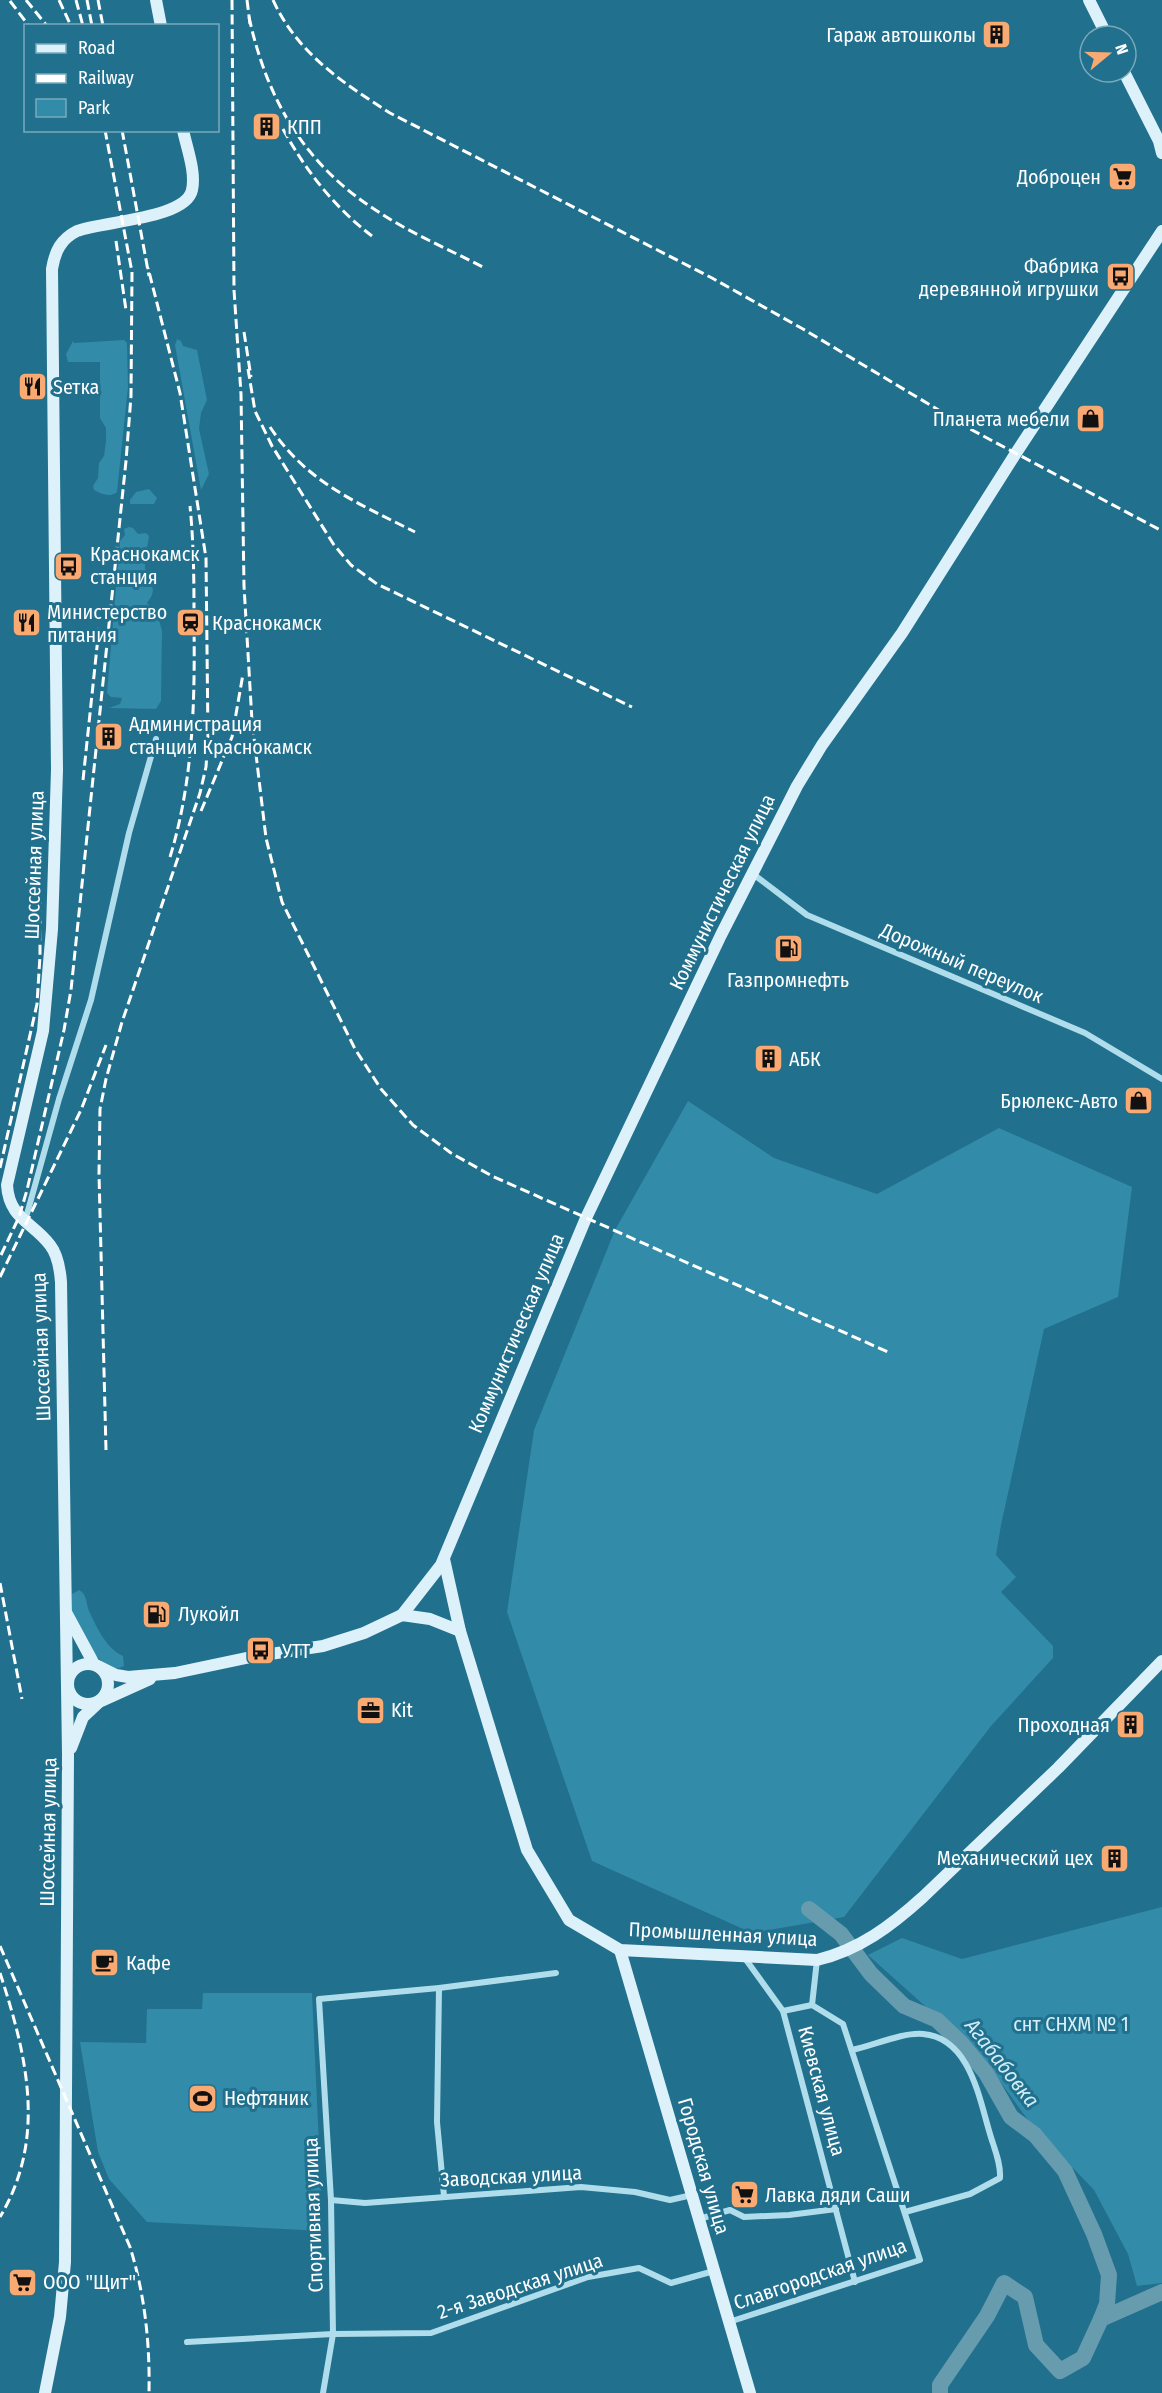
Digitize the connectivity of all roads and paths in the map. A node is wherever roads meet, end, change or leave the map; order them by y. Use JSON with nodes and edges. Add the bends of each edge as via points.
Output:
{"nodes":[{"id":1,"x":156,"y":0,"type":"edge"},
{"id":2,"x":1089,"y":0,"type":"edge"},
{"id":3,"x":161,"y":24,"type":"edge"},
{"id":4,"x":1101,"y":24,"type":"edge"},
{"id":5,"x":1131,"y":84,"type":"edge"},
{"id":6,"x":183,"y":132,"type":"edge"},
{"id":7,"x":1161,"y":146,"type":"edge"},
{"id":8,"x":1162,"y":231,"type":"edge"},
{"id":9,"x":156,"y":739,"type":"dead end"},
{"id":10,"x":752,"y":874,"type":"junction"},
{"id":11,"x":1162,"y":1078,"type":"edge"},
{"id":12,"x":27,"y":1214,"type":"dead end"},
{"id":13,"x":444,"y":1559,"type":"junction"},
{"id":14,"x":422,"y":1589,"type":"junction"},
{"id":15,"x":452,"y":1598,"type":"junction"},
{"id":16,"x":64,"y":1608,"type":"junction"},
{"id":17,"x":402,"y":1615,"type":"junction"},
{"id":18,"x":430,"y":1619,"type":"junction"},
{"id":19,"x":460,"y":1630,"type":"junction"},
{"id":20,"x":1162,"y":1660,"type":"edge"},
{"id":21,"x":94,"y":1664,"type":"junction"},
{"id":22,"x":156,"y":1676,"type":"junction"},
{"id":23,"x":67,"y":1680,"type":"junction"},
{"id":24,"x":99,"y":1702,"type":"junction"},
{"id":25,"x":68,"y":1755,"type":"junction"},
{"id":26,"x":620,"y":1950,"type":"junction"},
{"id":27,"x":743,"y":1955,"type":"junction"},
{"id":28,"x":817,"y":1960,"type":"junction"},
{"id":29,"x":556,"y":1973,"type":"dead end"},
{"id":30,"x":439,"y":1988,"type":"junction"},
{"id":31,"x":812,"y":2005,"type":"junction"},
{"id":32,"x":783,"y":2011,"type":"junction"},
{"id":33,"x":852,"y":2050,"type":"junction"},
{"id":34,"x":692,"y":2194,"type":"junction"},
{"id":35,"x":444,"y":2196,"type":"junction"},
{"id":36,"x":331,"y":2200,"type":"junction"},
{"id":37,"x":836,"y":2209,"type":"junction"},
{"id":38,"x":904,"y":2212,"type":"junction"},
{"id":39,"x":699,"y":2219,"type":"junction"},
{"id":40,"x":714,"y":2271,"type":"junction"},
{"id":41,"x":855,"y":2282,"type":"junction"},
{"id":42,"x":729,"y":2322,"type":"junction"},
{"id":43,"x":333,"y":2334,"type":"junction"},
{"id":44,"x":187,"y":2342,"type":"dead end"},
{"id":45,"x":45,"y":2393,"type":"edge"},
{"id":46,"x":323,"y":2393,"type":"edge"},
{"id":47,"x":750,"y":2393,"type":"edge"}],
"edges":[{"from":1,"to":3,"type":"main road"},
{"from":2,"to":4,"type":"main road"},
{"from":5,"to":7,"type":"main road"},
{"from":6,"to":16,"type":"main road","name":"Шоссейная улица","via":[[193,184],[186,202],[168,211],[77,231],[61,244],[52,269],[57,770],[52,930],[44,1024],[7,1185],[14,1210],[50,1245],[60,1270]]},
{"from":8,"to":10,"type":"main road","name":"Коммунистическая улица","via":[[902,633],[808,767]]},
{"from":9,"to":12,"type":"street","via":[[129,833],[91,1000]]},
{"from":10,"to":11,"type":"street","name":"Дорожный переулок","via":[[807,915],[1085,1034]]},
{"from":10,"to":13,"type":"main road","name":"Коммунистическая улица","via":[[586,1218]]},
{"from":13,"to":14,"type":"main road","name":"Коммунистическая улица"},
{"from":13,"to":15,"type":"main road"},
{"from":14,"to":15,"type":"main road","via":[[438,1584],[448,1589]]},
{"from":14,"to":17,"type":"main road","name":"Коммунистическая улица"},
{"from":14,"to":18,"type":"main road","via":[[418,1606]]},
{"from":15,"to":18,"type":"main road","via":[[446,1615]]},
{"from":15,"to":19,"type":"main road"},
{"from":16,"to":21,"type":"main road"},
{"from":16,"to":23,"type":"main road","name":"Шоссейная улица"},
{"from":17,"to":18,"type":"main road"},
{"from":17,"to":22,"type":"main road","via":[[323,1646]]},
{"from":18,"to":19,"type":"main road"},
{"from":19,"to":26,"type":"main road","name":"Промышленная улица","via":[[527,1850],[569,1920]]},
{"from":20,"to":28,"type":"main road","name":"Промышленная улица","via":[[1058,1768],[902,1916],[864,1943]]},
{"from":21,"to":22,"type":"main road","via":[[116,1675]]},
{"from":21,"to":23,"type":"main road","via":[[77,1666]]},
{"from":21,"to":24,"type":"main road","via":[[108,1683]]},
{"from":22,"to":24,"type":"main road"},
{"from":23,"to":24,"type":"main road","via":[[71,1696],[78,1702]]},
{"from":23,"to":25,"type":"main road","name":"Шоссейная улица"},
{"from":24,"to":25,"type":"main road","via":[[83,1718]]},
{"from":25,"to":45,"type":"main road","name":"Шоссейная улица","via":[[65,2262],[60,2316]]},
{"from":26,"to":27,"type":"main road","name":"Промышленная улица"},
{"from":26,"to":34,"type":"main road","name":"Городская улица"},
{"from":27,"to":28,"type":"main road","name":"Промышленная улица"},
{"from":27,"to":32,"type":"street","name":"Киевская улица"},
{"from":28,"to":31,"type":"street"},
{"from":29,"to":30,"type":"street"},
{"from":30,"to":35,"type":"street","via":[[437,2122]]},
{"from":30,"to":36,"type":"street","name":"Спортивная улица","via":[[319,1999]]},
{"from":31,"to":32,"type":"street"},
{"from":31,"to":33,"type":"street","name":"Славгородская улица","via":[[843,2024]]},
{"from":32,"to":37,"type":"street","name":"Киевская улица"},
{"from":33,"to":38,"type":"street","name":"Славгородская улица"},
{"from":33,"to":38,"type":"street","via":[[913,2034],[938,2037],[961,2057],[977,2092],[1000,2178],[970,2194]]},
{"from":34,"to":35,"type":"street","name":"Заводская улица","via":[[670,2200],[581,2187]]},
{"from":34,"to":39,"type":"main road","name":"Городская улица"},
{"from":35,"to":36,"type":"street","name":"Заводская улица","via":[[365,2203]]},
{"from":36,"to":43,"type":"street","name":"Спортивная улица"},
{"from":37,"to":39,"type":"street","via":[[744,2217],[730,2210]]},
{"from":37,"to":41,"type":"street","name":"Киевская улица"},
{"from":38,"to":41,"type":"street","name":"Славгородская улица","via":[[920,2260]]},
{"from":39,"to":40,"type":"main road","name":"Городская улица"},
{"from":40,"to":42,"type":"main road","name":"Городская улица"},
{"from":40,"to":43,"type":"street","name":"2-я Заводская улица","via":[[671,2283],[639,2268],[588,2277],[431,2333]]},
{"from":41,"to":42,"type":"street","name":"Славгородская улица"},
{"from":42,"to":47,"type":"main road","name":"Городская улица"},
{"from":43,"to":44,"type":"street","name":"2-я Заводская улица"},
{"from":43,"to":46,"type":"street","name":"Спортивная улица"}]}
